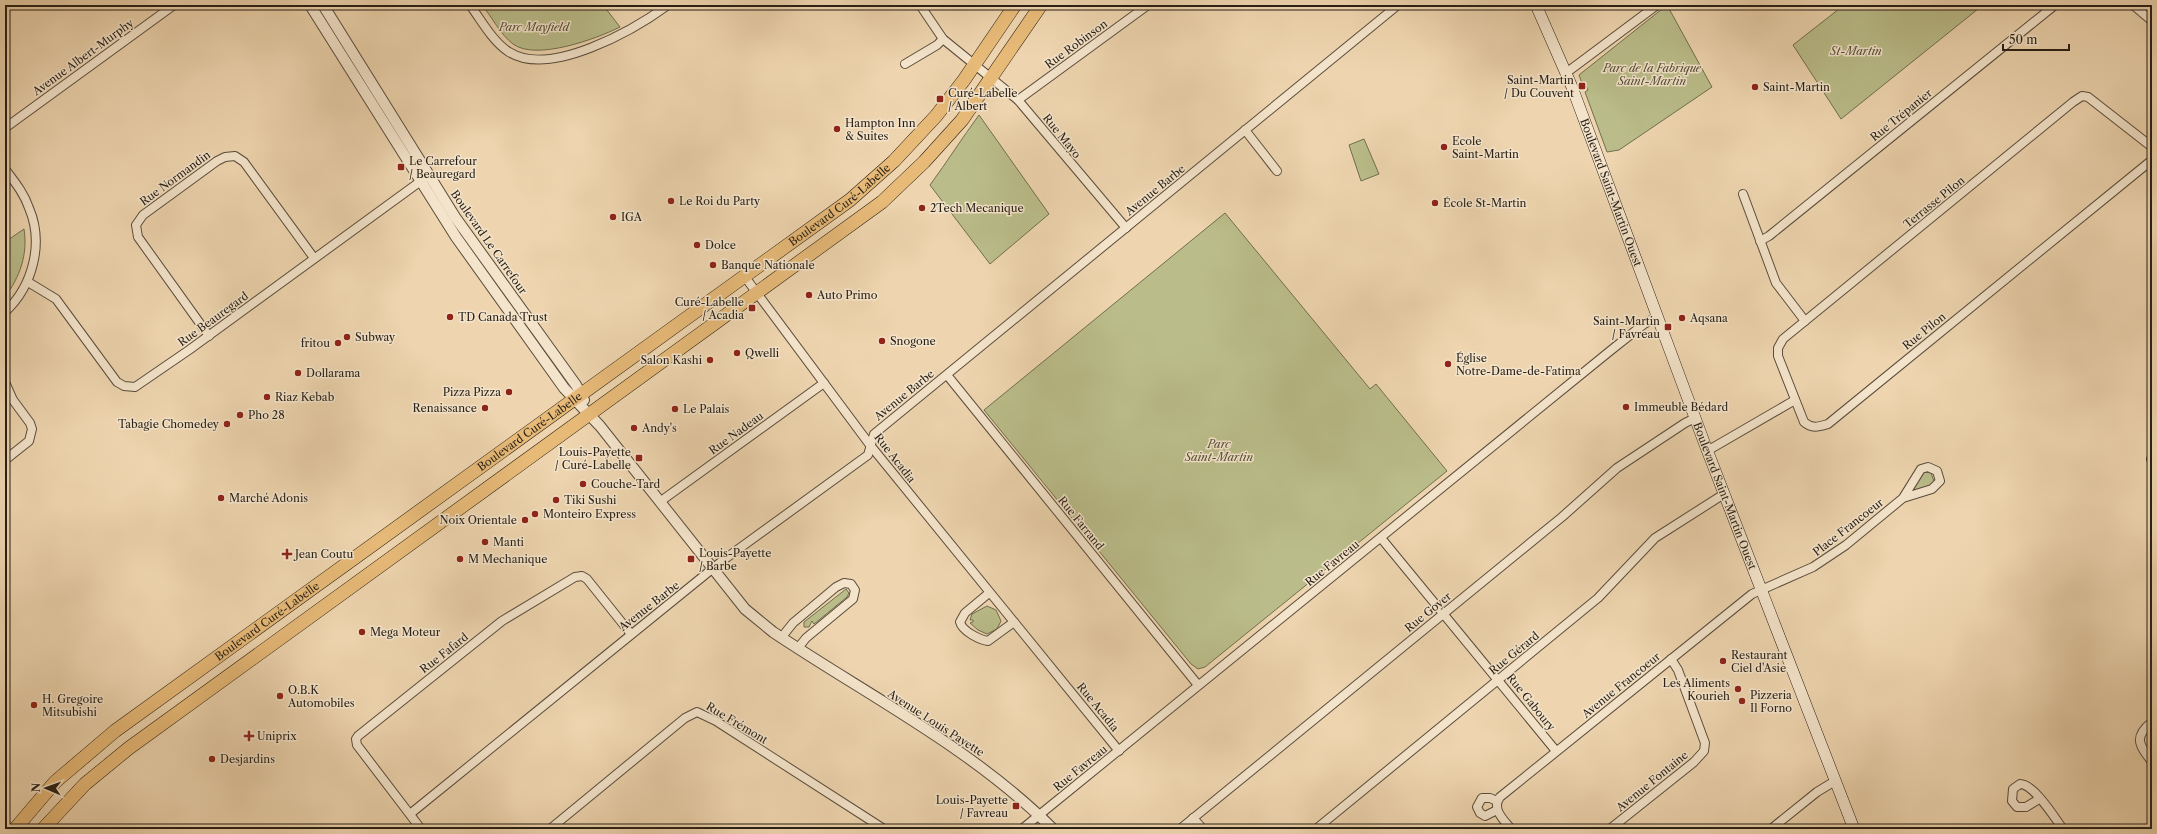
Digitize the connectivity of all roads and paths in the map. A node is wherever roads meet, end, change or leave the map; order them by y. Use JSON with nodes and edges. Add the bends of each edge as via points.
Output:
{"nodes":[{"id":1,"x":174,"y":5,"type":"edge"},
{"id":2,"x":310,"y":5,"type":"edge"},
{"id":3,"x":324,"y":5,"type":"edge"},
{"id":4,"x":470,"y":5,"type":"edge"},
{"id":5,"x":668,"y":5,"type":"edge"},
{"id":6,"x":920,"y":5,"type":"edge"},
{"id":7,"x":1014,"y":5,"type":"edge"},
{"id":8,"x":1041,"y":5,"type":"edge"},
{"id":9,"x":1148,"y":5,"type":"edge"},
{"id":10,"x":1398,"y":5,"type":"edge"},
{"id":11,"x":1536,"y":5,"type":"edge"},
{"id":12,"x":1657,"y":5,"type":"edge"},
{"id":13,"x":2055,"y":5,"type":"edge"},
{"id":14,"x":2134,"y":5,"type":"edge"},
{"id":15,"x":2152,"y":21,"type":"edge"},
{"id":16,"x":943,"y":39,"type":"junction"},
{"id":17,"x":905,"y":64,"type":"dead end"},
{"id":18,"x":974,"y":65,"type":"junction"},
{"id":19,"x":1566,"y":73,"type":"junction"},
{"id":20,"x":992,"y":78,"type":"junction"},
{"id":21,"x":1018,"y":100,"type":"junction"},
{"id":22,"x":5,"y":128,"type":"edge"},
{"id":23,"x":1245,"y":130,"type":"junction"},
{"id":24,"x":2152,"y":147,"type":"edge"},
{"id":25,"x":2152,"y":160,"type":"edge"},
{"id":26,"x":5,"y":169,"type":"edge"},
{"id":27,"x":1278,"y":171,"type":"dead end"},
{"id":28,"x":429,"y":176,"type":"junction"},
{"id":29,"x":420,"y":182,"type":"junction"},
{"id":30,"x":1743,"y":194,"type":"dead end"},
{"id":31,"x":1126,"y":228,"type":"junction"},
{"id":32,"x":1760,"y":241,"type":"junction"},
{"id":33,"x":314,"y":258,"type":"junction"},
{"id":34,"x":745,"y":277,"type":"junction"},
{"id":35,"x":28,"y":282,"type":"junction"},
{"id":36,"x":758,"y":294,"type":"junction"},
{"id":37,"x":5,"y":312,"type":"edge"},
{"id":38,"x":1657,"y":317,"type":"junction"},
{"id":39,"x":1805,"y":321,"type":"junction"},
{"id":40,"x":209,"y":336,"type":"junction"},
{"id":41,"x":947,"y":375,"type":"junction"},
{"id":42,"x":5,"y":382,"type":"edge"},
{"id":43,"x":824,"y":383,"type":"junction"},
{"id":44,"x":578,"y":397,"type":"junction"},
{"id":45,"x":1795,"y":400,"type":"junction"},
{"id":46,"x":591,"y":415,"type":"junction"},
{"id":47,"x":1695,"y":418,"type":"junction"},
{"id":48,"x":870,"y":445,"type":"junction"},
{"id":49,"x":1707,"y":451,"type":"junction"},
{"id":50,"x":5,"y":460,"type":"edge"},
{"id":51,"x":1724,"y":494,"type":"junction"},
{"id":52,"x":1903,"y":498,"type":"junction"},
{"id":53,"x":661,"y":501,"type":"junction"},
{"id":54,"x":1381,"y":538,"type":"junction"},
{"id":55,"x":347,"y":564,"type":"junction"},
{"id":56,"x":712,"y":569,"type":"junction"},
{"id":57,"x":1761,"y":590,"type":"junction"},
{"id":58,"x":346,"y":592,"type":"junction"},
{"id":59,"x":989,"y":592,"type":"junction"},
{"id":60,"x":1443,"y":614,"type":"junction"},
{"id":61,"x":1014,"y":622,"type":"junction"},
{"id":62,"x":631,"y":634,"type":"junction"},
{"id":63,"x":781,"y":638,"type":"junction"},
{"id":64,"x":798,"y":648,"type":"junction"},
{"id":65,"x":1671,"y":659,"type":"junction"},
{"id":66,"x":1498,"y":679,"type":"junction"},
{"id":67,"x":1198,"y":685,"type":"junction"},
{"id":68,"x":2152,"y":722,"type":"edge"},
{"id":69,"x":1119,"y":751,"type":"junction"},
{"id":70,"x":1556,"y":751,"type":"junction"},
{"id":71,"x":2152,"y":762,"type":"edge"},
{"id":72,"x":1835,"y":781,"type":"junction"},
{"id":73,"x":2039,"y":799,"type":"dead end"},
{"id":74,"x":1497,"y":802,"type":"junction"},
{"id":75,"x":1497,"y":810,"type":"junction"},
{"id":76,"x":410,"y":814,"type":"junction"},
{"id":77,"x":1039,"y":815,"type":"junction"},
{"id":78,"x":1193,"y":818,"type":"junction"},
{"id":79,"x":14,"y":829,"type":"edge"},
{"id":80,"x":43,"y":829,"type":"edge"},
{"id":81,"x":421,"y":829,"type":"edge"},
{"id":82,"x":551,"y":829,"type":"edge"},
{"id":83,"x":884,"y":829,"type":"edge"},
{"id":84,"x":1022,"y":829,"type":"edge"},
{"id":85,"x":1053,"y":829,"type":"edge"},
{"id":86,"x":1180,"y":829,"type":"edge"},
{"id":87,"x":1203,"y":829,"type":"edge"},
{"id":88,"x":1316,"y":829,"type":"edge"},
{"id":89,"x":1511,"y":829,"type":"edge"},
{"id":90,"x":1610,"y":829,"type":"edge"},
{"id":91,"x":1770,"y":829,"type":"edge"},
{"id":92,"x":1854,"y":829,"type":"edge"},
{"id":93,"x":2063,"y":829,"type":"edge"}],
"edges":[{"from":1,"to":22,"type":"street","name":"Avenue Albert-Murphy"},
{"from":2,"to":29,"type":"street","name":"Boulevard Le Carrefour"},
{"from":3,"to":28,"type":"street","name":"Boulevard Le Carrefour"},
{"from":4,"to":5,"type":"street","via":[[506,50],[520,57],[538,60],[570,54],[597,45],[634,29]]},
{"from":6,"to":16,"type":"street","name":"Rue Mayo"},
{"from":7,"to":18,"type":"main road","name":"Boulevard Curé-Labelle"},
{"from":8,"to":20,"type":"main road","name":"Boulevard Curé-Labelle"},
{"from":9,"to":21,"type":"street","name":"Rue Robinson"},
{"from":10,"to":23,"type":"street","name":"Avenue Barbe"},
{"from":11,"to":19,"type":"main road","name":"Boulevard Saint-Martin Ouest"},
{"from":12,"to":19,"type":"street"},
{"from":13,"to":32,"type":"street","name":"Rue Trépanier","via":[[1767,238]]},
{"from":14,"to":15,"type":"street"},
{"from":16,"to":17,"type":"street"},
{"from":16,"to":18,"type":"street","name":"Rue Mayo"},
{"from":18,"to":20,"type":"street","name":"Rue Mayo"},
{"from":18,"to":34,"type":"main road","name":"Boulevard Curé-Labelle","via":[[932,121],[880,174],[846,203]]},
{"from":19,"to":38,"type":"main road","name":"Boulevard Saint-Martin Ouest"},
{"from":20,"to":21,"type":"street","name":"Rue Mayo"},
{"from":20,"to":36,"type":"main road","name":"Boulevard Curé-Labelle","via":[[949,136],[897,189]]},
{"from":21,"to":31,"type":"street","name":"Rue Mayo"},
{"from":23,"to":27,"type":"street"},
{"from":23,"to":31,"type":"street","name":"Avenue Barbe"},
{"from":24,"to":39,"type":"street","name":"Terrasse Pilon","via":[[2094,101],[2088,97],[2080,97]]},
{"from":25,"to":45,"type":"street","name":"Rue Pilon","via":[[1828,424],[1810,427],[1804,422]]},
{"from":26,"to":35,"type":"street","via":[[26,201],[33,222],[34,257]]},
{"from":28,"to":29,"type":"street","name":"Rue Beauregard"},
{"from":28,"to":44,"type":"street","name":"Boulevard Le Carrefour","via":[[576,385]]},
{"from":29,"to":33,"type":"street","name":"Rue Beauregard"},
{"from":29,"to":44,"type":"street","name":"Boulevard Le Carrefour","via":[[456,237],[564,388]]},
{"from":30,"to":32,"type":"street"},
{"from":31,"to":41,"type":"street","name":"Avenue Barbe"},
{"from":32,"to":39,"type":"street","via":[[1778,287]]},
{"from":33,"to":40,"type":"street","name":"Rue Beauregard"},
{"from":33,"to":40,"type":"street","name":"Rue Normandin","via":[[244,162],[235,156],[221,159],[147,212],[137,222],[138,237]]},
{"from":34,"to":36,"type":"street","name":"Rue Acadia"},
{"from":34,"to":44,"type":"main road","name":"Boulevard Curé-Labelle"},
{"from":35,"to":37,"type":"street"},
{"from":35,"to":40,"type":"street","name":"Rue Beauregard","via":[[55,298],[115,379],[124,386],[141,384]]},
{"from":36,"to":43,"type":"street","name":"Rue Acadia"},
{"from":36,"to":46,"type":"main road","name":"Boulevard Curé-Labelle"},
{"from":38,"to":47,"type":"main road","name":"Boulevard Saint-Martin Ouest"},
{"from":38,"to":54,"type":"street","name":"Rue Favreau","via":[[1610,351]]},
{"from":39,"to":45,"type":"street","name":"Terrasse Pilon","via":[[1783,339],[1778,348],[1780,362]]},
{"from":41,"to":48,"type":"street","name":"Avenue Barbe","via":[[874,434]]},
{"from":41,"to":67,"type":"street","name":"Rue Farrand"},
{"from":42,"to":50,"type":"street","via":[[13,400],[32,429],[28,441]]},
{"from":43,"to":48,"type":"street","name":"Rue Acadia"},
{"from":43,"to":53,"type":"street","name":"Rue Nadeau"},
{"from":44,"to":46,"type":"street","name":"Boulevard Le Carrefour"},
{"from":44,"to":55,"type":"main road","name":"Boulevard Curé-Labelle"},
{"from":45,"to":49,"type":"street"},
{"from":46,"to":53,"type":"street","name":"Avenue Louis Payette"},
{"from":46,"to":58,"type":"main road","name":"Boulevard Curé-Labelle"},
{"from":47,"to":49,"type":"main road","name":"Boulevard Saint-Martin Ouest"},
{"from":47,"to":60,"type":"street","name":"Rue Goyer","via":[[1617,468],[1562,517]]},
{"from":48,"to":56,"type":"street","name":"Avenue Barbe","via":[[868,455]]},
{"from":48,"to":59,"type":"street","name":"Rue Acadia"},
{"from":49,"to":51,"type":"main road","name":"Boulevard Saint-Martin Ouest"},
{"from":51,"to":57,"type":"main road","name":"Boulevard Saint-Martin Ouest"},
{"from":51,"to":66,"type":"street","name":"Rue Gérard","via":[[1655,538],[1598,598]]},
{"from":52,"to":52,"type":"street","name":"Place Francoeur","via":[[1935,488],[1940,481],[1937,471],[1928,467],[1921,469]]},
{"from":52,"to":57,"type":"street","name":"Place Francoeur","via":[[1826,560]]},
{"from":53,"to":56,"type":"street","name":"Avenue Louis Payette"},
{"from":54,"to":60,"type":"street","name":"Rue Gaboury"},
{"from":54,"to":67,"type":"street","name":"Rue Favreau"},
{"from":55,"to":58,"type":"main road"},
{"from":55,"to":79,"type":"main road","name":"Boulevard Curé-Labelle","via":[[96,746],[55,782]]},
{"from":56,"to":62,"type":"street","name":"Avenue Barbe"},
{"from":56,"to":63,"type":"street","name":"Avenue Louis Payette","via":[[753,617]]},
{"from":57,"to":65,"type":"street","name":"Avenue Francoeur","via":[[1752,594]]},
{"from":57,"to":72,"type":"main road","name":"Boulevard Saint-Martin Ouest"},
{"from":58,"to":80,"type":"main road","name":"Boulevard Curé-Labelle","via":[[115,760],[81,788]]},
{"from":59,"to":61,"type":"street","name":"Rue Acadia"},
{"from":59,"to":61,"type":"street","via":[[965,613],[960,622],[961,626],[980,639],[988,641]]},
{"from":60,"to":66,"type":"street","name":"Rue Gaboury"},
{"from":60,"to":78,"type":"street","name":"Rue Goyer"},
{"from":61,"to":69,"type":"street","name":"Rue Acadia"},
{"from":62,"to":76,"type":"street","name":"Avenue Barbe"},
{"from":62,"to":76,"type":"street","name":"Rue Fafard","via":[[587,579],[575,576],[502,621],[362,732],[356,737],[357,745]]},
{"from":63,"to":64,"type":"street","name":"Avenue Louis Payette"},
{"from":63,"to":64,"type":"street","via":[[793,623],[836,587],[844,583],[851,584],[855,590],[853,600],[806,638]]},
{"from":64,"to":77,"type":"street","name":"Avenue Louis Payette","via":[[972,760],[1011,789]]},
{"from":65,"to":70,"type":"street","name":"Avenue Francoeur"},
{"from":65,"to":90,"type":"street","name":"Avenue Fontaine","via":[[1678,670],[1705,743],[1704,751],[1694,762]]},
{"from":66,"to":70,"type":"street","name":"Rue Gaboury"},
{"from":66,"to":88,"type":"street","name":"Rue Gérard"},
{"from":67,"to":69,"type":"street","name":"Rue Favreau"},
{"from":68,"to":71,"type":"street","via":[[2140,734],[2139,740]]},
{"from":69,"to":77,"type":"street","name":"Rue Favreau"},
{"from":70,"to":74,"type":"street","name":"Avenue Francoeur"},
{"from":72,"to":91,"type":"street"},
{"from":72,"to":92,"type":"main road","name":"Boulevard Saint-Martin Ouest"},
{"from":73,"to":93,"type":"street"},
{"from":74,"to":75,"type":"street"},
{"from":74,"to":75,"type":"street","via":[[1490,798],[1482,798],[1477,807],[1485,816]]},
{"from":75,"to":89,"type":"street"},
{"from":76,"to":81,"type":"street","name":"Rue Fafard"},
{"from":77,"to":84,"type":"street","name":"Rue Favreau"},
{"from":77,"to":85,"type":"street","name":"Avenue Louis Payette"},
{"from":78,"to":86,"type":"street","name":"Rue Goyer"},
{"from":78,"to":87,"type":"street"},
{"from":82,"to":83,"type":"street","name":"Rue Frémont","via":[[685,718],[697,712],[716,721]]}]}
